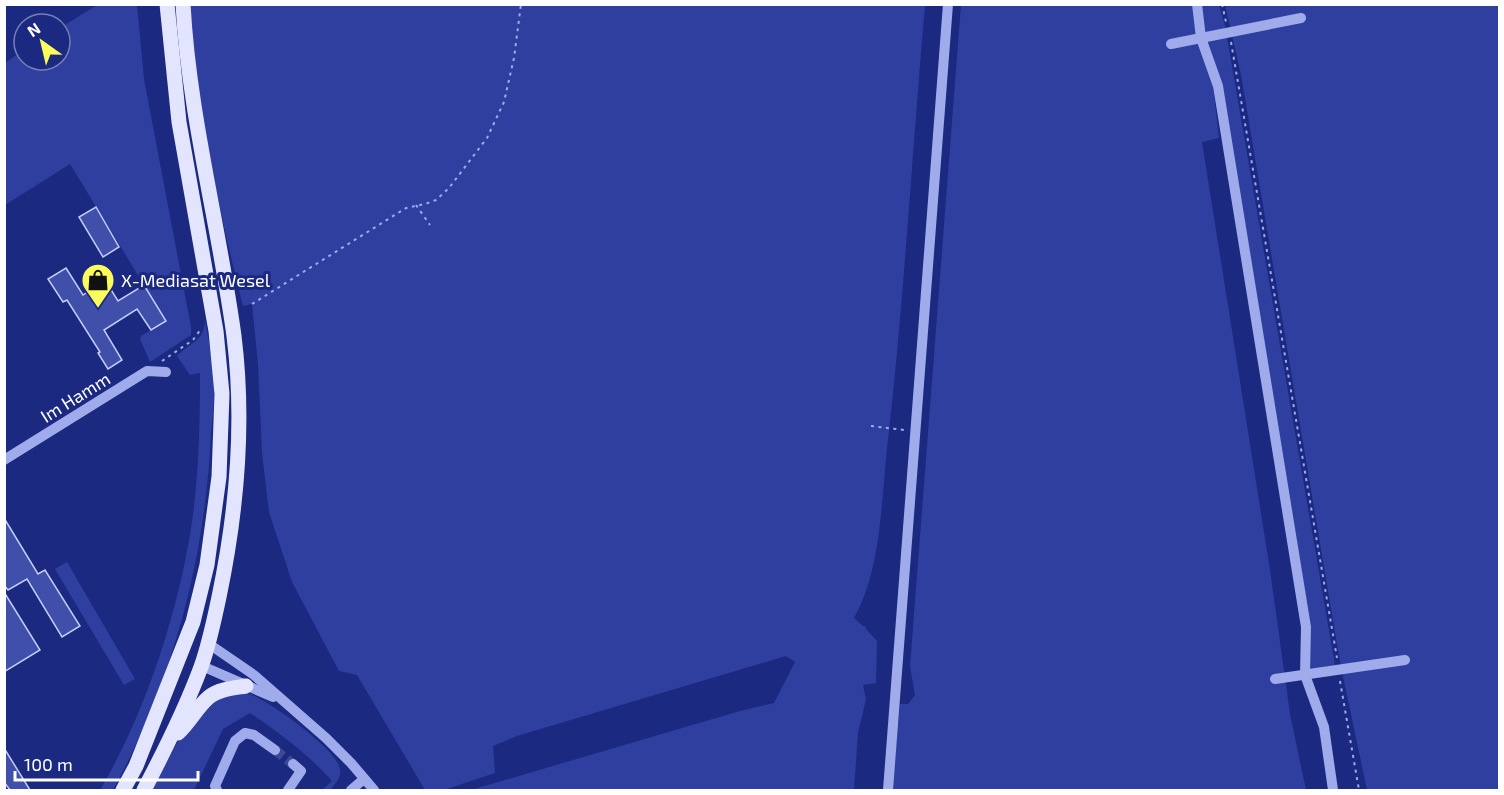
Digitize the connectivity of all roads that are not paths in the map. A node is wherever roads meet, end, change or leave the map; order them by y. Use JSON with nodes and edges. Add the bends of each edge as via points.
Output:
{"nodes":[{"id":1,"x":167,"y":4,"type":"edge"},
{"id":2,"x":183,"y":4,"type":"edge"},
{"id":3,"x":948,"y":4,"type":"edge"},
{"id":4,"x":1197,"y":4,"type":"edge"},
{"id":5,"x":1301,"y":18,"type":"dead end"},
{"id":6,"x":1201,"y":38,"type":"junction"},
{"id":7,"x":1172,"y":44,"type":"dead end"},
{"id":8,"x":166,"y":372,"type":"dead end"},
{"id":9,"x":4,"y":460,"type":"edge"},
{"id":10,"x":193,"y":622,"type":"junction"},
{"id":11,"x":209,"y":644,"type":"junction"},
{"id":12,"x":194,"y":651,"type":"junction"},
{"id":13,"x":1405,"y":660,"type":"dead end"},
{"id":14,"x":178,"y":664,"type":"junction"},
{"id":15,"x":202,"y":666,"type":"junction"},
{"id":16,"x":1305,"y":675,"type":"junction"},
{"id":17,"x":1275,"y":679,"type":"dead end"},
{"id":18,"x":246,"y":686,"type":"junction"},
{"id":19,"x":278,"y":699,"type":"junction"},
{"id":20,"x":171,"y":739,"type":"junction"},
{"id":21,"x":275,"y":750,"type":"tunnel mouth"},
{"id":22,"x":293,"y":764,"type":"dead end"},
{"id":23,"x":364,"y":779,"type":"junction"},
{"id":24,"x":123,"y":790,"type":"edge"},
{"id":25,"x":144,"y":790,"type":"edge"},
{"id":26,"x":217,"y":790,"type":"edge"},
{"id":27,"x":288,"y":790,"type":"edge"},
{"id":28,"x":351,"y":790,"type":"edge"},
{"id":29,"x":374,"y":790,"type":"edge"},
{"id":30,"x":888,"y":790,"type":"edge"},
{"id":31,"x":1334,"y":790,"type":"edge"}],
"edges":[{"from":1,"to":10,"type":"main road","via":[[179,122],[216,331],[222,394],[214,521]]},
{"from":2,"to":11,"type":"main road","via":[[193,99],[234,337],[240,409],[232,530]]},
{"from":3,"to":30,"type":"street"},
{"from":4,"to":6,"type":"street"},
{"from":5,"to":6,"type":"street"},
{"from":6,"to":7,"type":"street"},
{"from":6,"to":16,"type":"street","via":[[1218,86],[1254,301],[1306,627]]},
{"from":8,"to":9,"type":"street","name":"Im Hamm","via":[[147,370]]},
{"from":10,"to":12,"type":"main road"},
{"from":10,"to":14,"type":"main road"},
{"from":11,"to":12,"type":"main road"},
{"from":11,"to":15,"type":"main road"},
{"from":11,"to":19,"type":"street","via":[[254,675]]},
{"from":12,"to":14,"type":"main road"},
{"from":12,"to":15,"type":"main road"},
{"from":13,"to":16,"type":"street"},
{"from":14,"to":24,"type":"main road"},
{"from":15,"to":18,"type":"street"},
{"from":15,"to":20,"type":"main road"},
{"from":16,"to":17,"type":"street"},
{"from":16,"to":31,"type":"street","via":[[1324,727]]},
{"from":18,"to":19,"type":"street"},
{"from":18,"to":20,"type":"main road","via":[[210,696]]},
{"from":19,"to":23,"type":"street","via":[[333,745]]},
{"from":20,"to":25,"type":"main road"},
{"from":21,"to":26,"type":"street","via":[[245,733],[236,741],[215,786]]},
{"from":22,"to":27,"type":"street","via":[[301,771]]},
{"from":23,"to":28,"type":"street"},
{"from":23,"to":29,"type":"street"}]}
